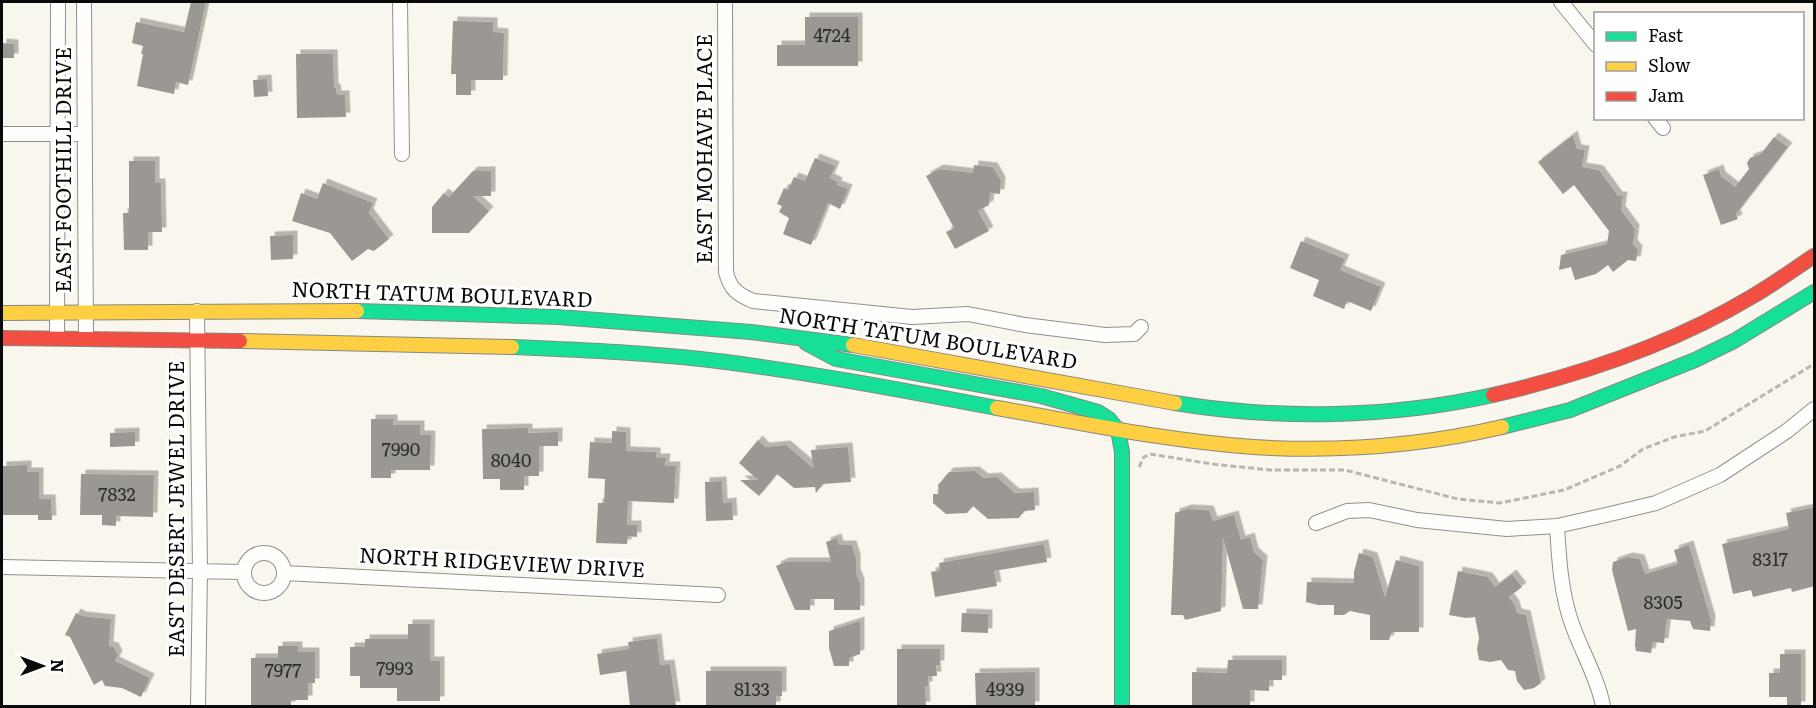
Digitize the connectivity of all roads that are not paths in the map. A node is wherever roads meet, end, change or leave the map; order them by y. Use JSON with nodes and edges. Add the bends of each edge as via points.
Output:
{"nodes":[{"id":1,"x":58,"y":2,"type":"edge"},
{"id":2,"x":84,"y":2,"type":"edge"},
{"id":3,"x":400,"y":2,"type":"edge"},
{"id":4,"x":725,"y":2,"type":"edge"},
{"id":5,"x":1561,"y":2,"type":"edge"},
{"id":6,"x":1594,"y":43,"type":"edge"},
{"id":7,"x":2,"y":134,"type":"edge"},
{"id":8,"x":58,"y":134,"type":"junction"},
{"id":9,"x":85,"y":134,"type":"junction"},
{"id":10,"x":402,"y":154,"type":"dead end"},
{"id":11,"x":1815,"y":256,"type":"edge"},
{"id":12,"x":1815,"y":292,"type":"edge"},
{"id":13,"x":197,"y":311,"type":"junction"},
{"id":14,"x":86,"y":312,"type":"junction"},
{"id":15,"x":2,"y":313,"type":"edge"},
{"id":16,"x":57,"y":313,"type":"junction"},
{"id":17,"x":1141,"y":327,"type":"dead end"},
{"id":18,"x":793,"y":336,"type":"junction"},
{"id":19,"x":2,"y":338,"type":"edge"},
{"id":20,"x":57,"y":338,"type":"junction"},
{"id":21,"x":86,"y":338,"type":"junction"},
{"id":22,"x":198,"y":340,"type":"junction"},
{"id":23,"x":1815,"y":410,"type":"edge"},
{"id":24,"x":1118,"y":430,"type":"junction"},
{"id":25,"x":1316,"y":523,"type":"dead end"},
{"id":26,"x":1557,"y":526,"type":"junction"},
{"id":27,"x":2,"y":567,"type":"edge"},
{"id":28,"x":200,"y":571,"type":"junction"},
{"id":29,"x":243,"y":572,"type":"junction"},
{"id":30,"x":284,"y":573,"type":"junction"},
{"id":31,"x":718,"y":595,"type":"dead end"},
{"id":32,"x":198,"y":706,"type":"edge"},
{"id":33,"x":1122,"y":706,"type":"edge"},
{"id":34,"x":1602,"y":706,"type":"edge"}],
"edges":[{"from":1,"to":8,"type":"street","name":"EAST FOOTHILL DRIVE"},
{"from":2,"to":9,"type":"street","name":"EAST FOOTHILL DRIVE"},
{"from":3,"to":10,"type":"street"},
{"from":4,"to":17,"type":"street","name":"EAST MOHAVE PLACE","via":[[726,272],[736,294],[753,301],[900,316],[968,314],[1105,335],[1134,334]]},
{"from":5,"to":6,"type":"street"},
{"from":7,"to":8,"type":"street"},
{"from":8,"to":9,"type":"street"},
{"from":8,"to":16,"type":"street","name":"EAST FOOTHILL DRIVE"},
{"from":9,"to":14,"type":"street","name":"EAST FOOTHILL DRIVE"},
{"from":11,"to":18,"type":"main road","name":"NORTH TATUM BOULEVARD","via":[[1742,303],[1671,338],[1585,372],[1486,398],[1384,411],[1250,412]]},
{"from":12,"to":24,"type":"main road","via":[[1734,341],[1633,386],[1570,410],[1458,437],[1295,449]]},
{"from":13,"to":14,"type":"main road","name":"NORTH TATUM BOULEVARD"},
{"from":13,"to":18,"type":"main road","name":"NORTH TATUM BOULEVARD","via":[[494,314]]},
{"from":13,"to":22,"type":"street","name":"EAST DESERT JEWEL DRIVE"},
{"from":14,"to":16,"type":"main road","name":"NORTH TATUM BOULEVARD"},
{"from":14,"to":21,"type":"street","name":"EAST FOOTHILL DRIVE"},
{"from":15,"to":16,"type":"main road","name":"NORTH TATUM BOULEVARD"},
{"from":16,"to":20,"type":"street","name":"EAST FOOTHILL DRIVE"},
{"from":18,"to":24,"type":"main road","via":[[836,359],[1084,407],[1109,419]]},
{"from":19,"to":20,"type":"main road"},
{"from":20,"to":21,"type":"main road"},
{"from":21,"to":22,"type":"main road"},
{"from":22,"to":24,"type":"main road","via":[[593,350],[700,360],[829,377]]},
{"from":22,"to":28,"type":"street","name":"EAST DESERT JEWEL DRIVE"},
{"from":23,"to":26,"type":"street","via":[[1720,475],[1656,503]]},
{"from":24,"to":33,"type":"main road","via":[[1122,452]]},
{"from":25,"to":26,"type":"street","via":[[1347,511],[1369,510],[1417,520],[1506,529]]},
{"from":26,"to":34,"type":"street","via":[[1566,603]]},
{"from":27,"to":28,"type":"street"},
{"from":28,"to":29,"type":"street"},
{"from":28,"to":32,"type":"street","name":"EAST DESERT JEWEL DRIVE"},
{"from":29,"to":30,"type":"street","via":[[249,559],[261,552],[280,560]]},
{"from":29,"to":30,"type":"street","via":[[247,584],[264,593],[276,589]]},
{"from":30,"to":31,"type":"street","name":"NORTH RIDGEVIEW DRIVE"}]}
